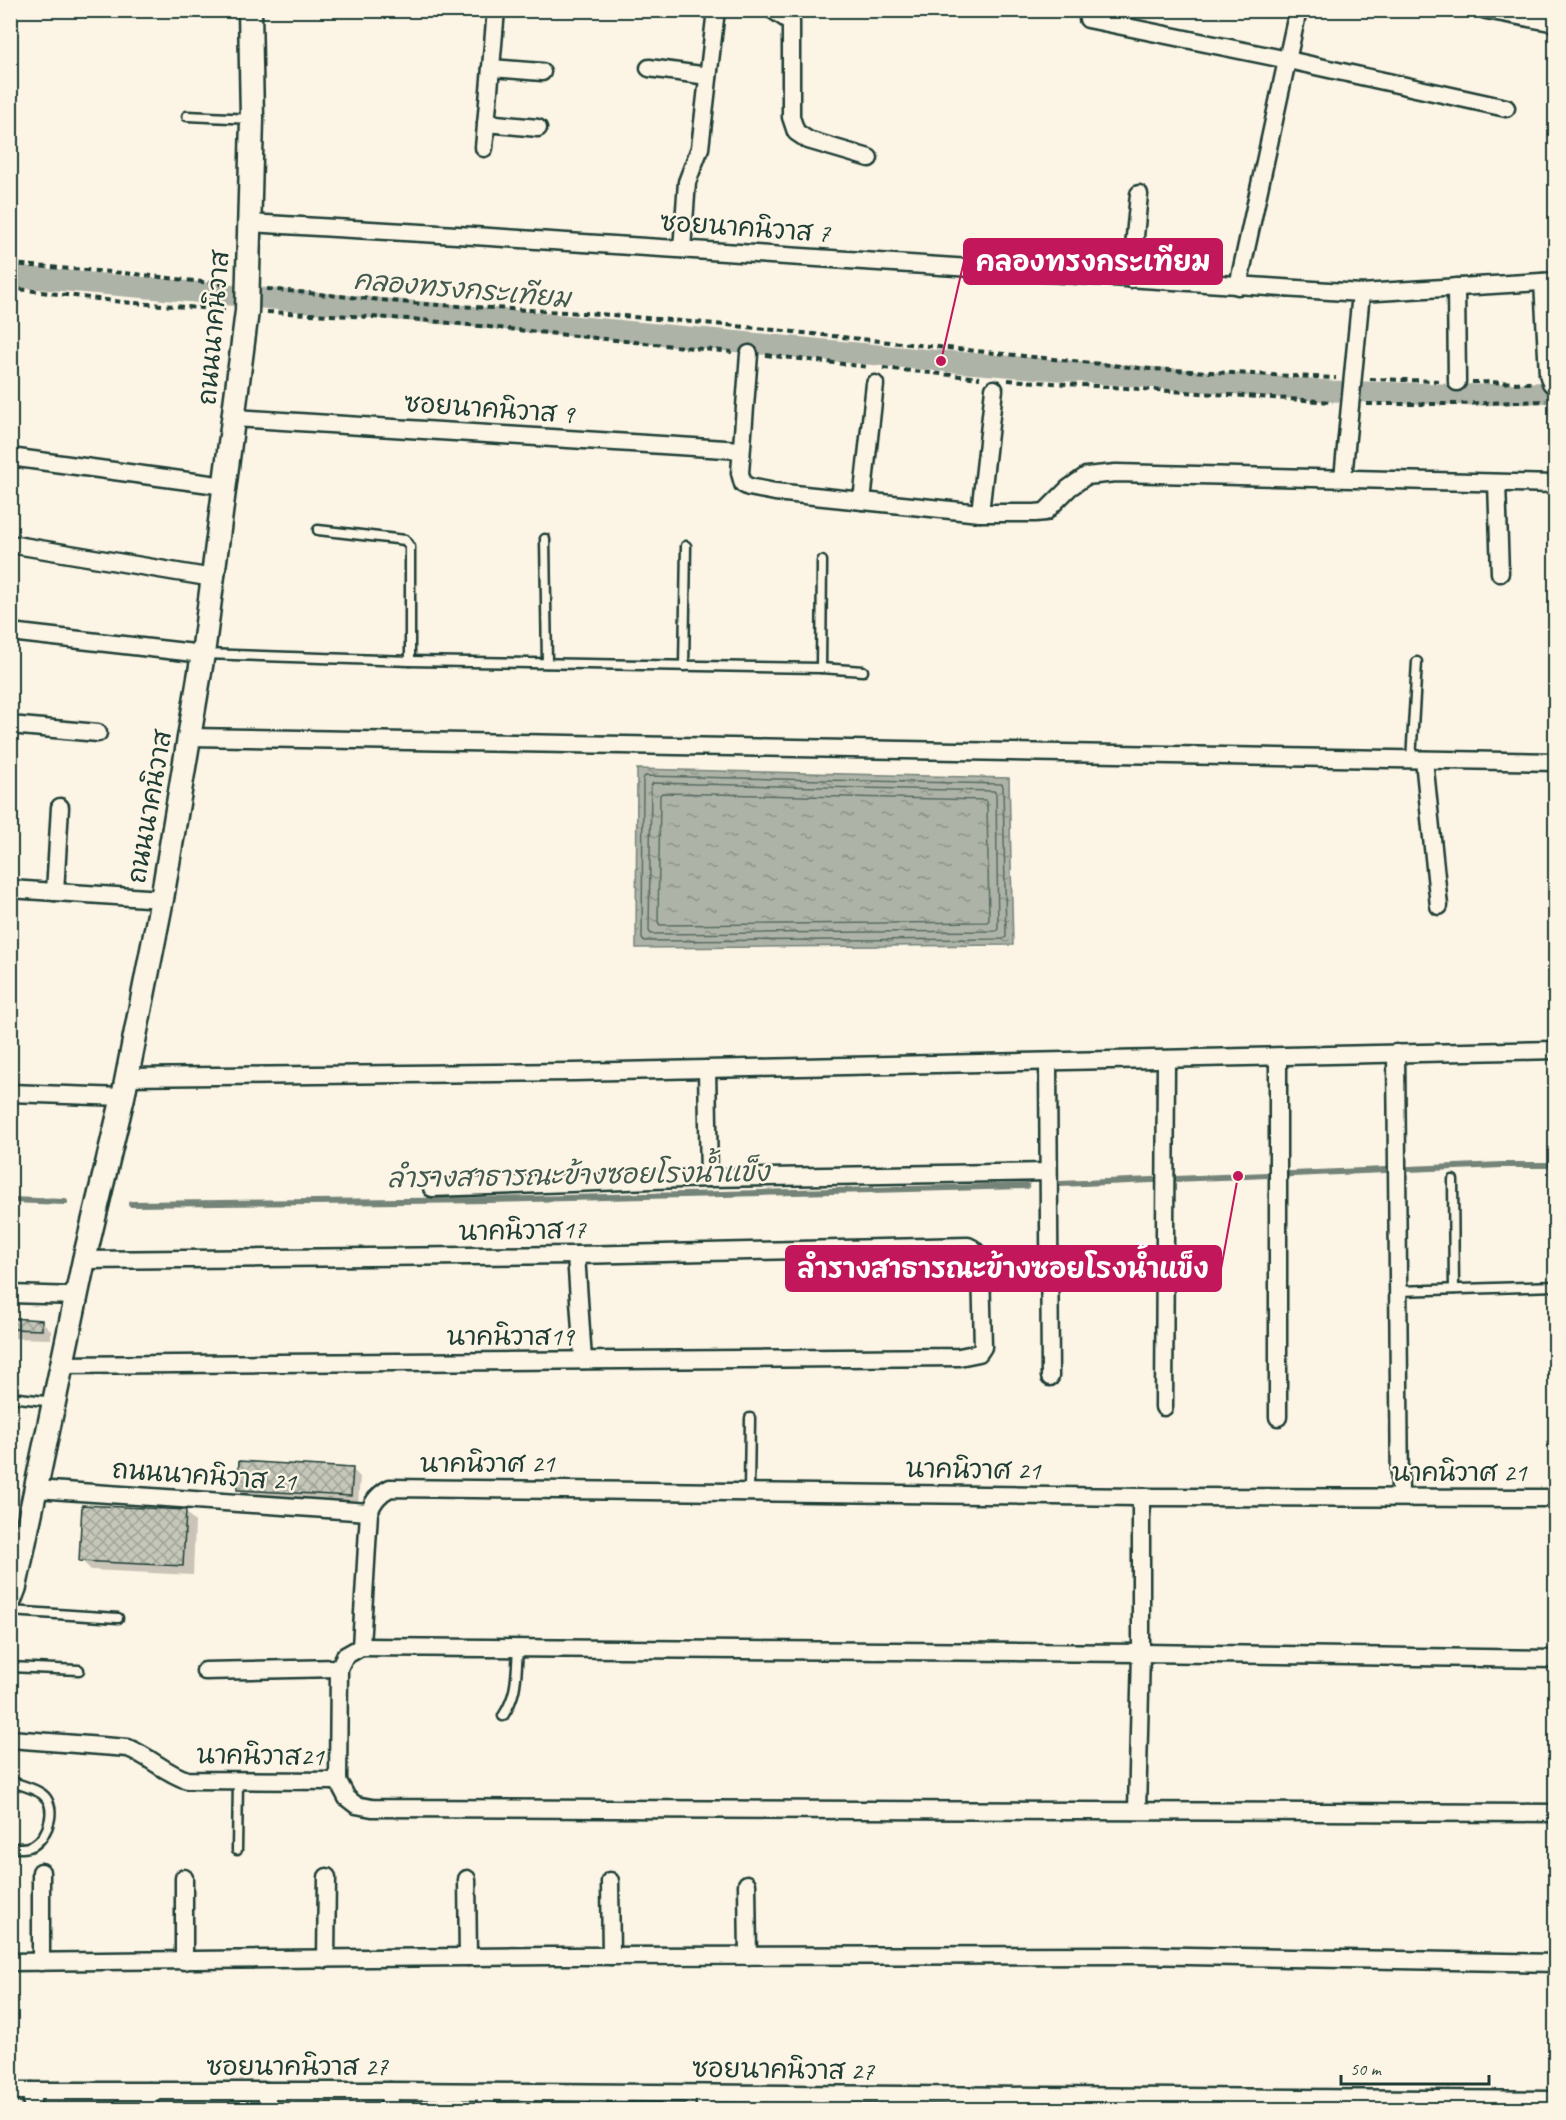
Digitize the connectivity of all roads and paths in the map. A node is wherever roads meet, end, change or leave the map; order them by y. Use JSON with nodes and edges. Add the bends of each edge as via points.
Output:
{"nodes":[{"id":1,"x":250,"y":10,"type":"edge"},
{"id":2,"x":496,"y":10,"type":"edge"},
{"id":3,"x":716,"y":10,"type":"edge"},
{"id":4,"x":773,"y":10,"type":"edge"},
{"id":5,"x":1298,"y":10,"type":"edge"},
{"id":6,"x":1486,"y":10,"type":"edge"},
{"id":7,"x":796,"y":16,"type":"edge"},
{"id":8,"x":1088,"y":19,"type":"dead end"},
{"id":9,"x":1556,"y":24,"type":"edge"},
{"id":10,"x":1288,"y":60,"type":"junction"},
{"id":11,"x":491,"y":68,"type":"junction"},
{"id":12,"x":650,"y":68,"type":"dead end"},
{"id":13,"x":542,"y":72,"type":"dead end"},
{"id":14,"x":708,"y":76,"type":"junction"},
{"id":15,"x":1506,"y":108,"type":"dead end"},
{"id":16,"x":187,"y":116,"type":"dead end"},
{"id":17,"x":252,"y":119,"type":"junction"},
{"id":18,"x":486,"y":123,"type":"junction"},
{"id":19,"x":538,"y":128,"type":"dead end"},
{"id":20,"x":484,"y":148,"type":"dead end"},
{"id":21,"x":869,"y":158,"type":"dead end"},
{"id":22,"x":1139,"y":194,"type":"dead end"},
{"id":23,"x":249,"y":224,"type":"junction"},
{"id":24,"x":682,"y":249,"type":"junction"},
{"id":25,"x":10,"y":264,"type":"edge"},
{"id":26,"x":1131,"y":279,"type":"junction"},
{"id":27,"x":1549,"y":282,"type":"edge"},
{"id":28,"x":1238,"y":286,"type":"junction"},
{"id":29,"x":248,"y":287,"type":"junction"},
{"id":30,"x":1456,"y":287,"type":"junction"},
{"id":31,"x":10,"y":288,"type":"edge"},
{"id":32,"x":1360,"y":293,"type":"junction"},
{"id":33,"x":247,"y":311,"type":"junction"},
{"id":34,"x":749,"y":354,"type":"junction"},
{"id":35,"x":1353,"y":380,"type":"junction"},
{"id":36,"x":1457,"y":382,"type":"junction"},
{"id":37,"x":996,"y":383,"type":"junction"},
{"id":38,"x":875,"y":384,"type":"dead end"},
{"id":39,"x":1551,"y":384,"type":"joint"},
{"id":40,"x":1350,"y":401,"type":"junction"},
{"id":41,"x":1556,"y":401,"type":"edge"},
{"id":42,"x":234,"y":418,"type":"junction"},
{"id":43,"x":741,"y":450,"type":"junction"},
{"id":44,"x":10,"y":457,"type":"edge"},
{"id":45,"x":1343,"y":478,"type":"junction"},
{"id":46,"x":1497,"y":483,"type":"junction"},
{"id":47,"x":1556,"y":484,"type":"edge"},
{"id":48,"x":225,"y":486,"type":"junction"},
{"id":49,"x":862,"y":501,"type":"junction"},
{"id":50,"x":980,"y":513,"type":"junction"},
{"id":51,"x":318,"y":530,"type":"dead end"},
{"id":52,"x":545,"y":539,"type":"dead end"},
{"id":53,"x":10,"y":544,"type":"edge"},
{"id":54,"x":686,"y":546,"type":"dead end"},
{"id":55,"x":822,"y":561,"type":"dead end"},
{"id":56,"x":1500,"y":573,"type":"dead end"},
{"id":57,"x":213,"y":578,"type":"junction"},
{"id":58,"x":10,"y":632,"type":"edge"},
{"id":59,"x":203,"y":654,"type":"junction"},
{"id":60,"x":410,"y":662,"type":"junction"},
{"id":61,"x":1417,"y":662,"type":"dead end"},
{"id":62,"x":548,"y":663,"type":"junction"},
{"id":63,"x":684,"y":666,"type":"junction"},
{"id":64,"x":821,"y":668,"type":"junction"},
{"id":65,"x":863,"y":671,"type":"dead end"},
{"id":66,"x":10,"y":725,"type":"edge"},
{"id":67,"x":98,"y":733,"type":"dead end"},
{"id":68,"x":190,"y":737,"type":"junction"},
{"id":69,"x":1417,"y":760,"type":"junction"},
{"id":70,"x":1556,"y":762,"type":"edge"},
{"id":71,"x":60,"y":807,"type":"dead end"},
{"id":72,"x":10,"y":889,"type":"edge"},
{"id":73,"x":55,"y":892,"type":"junction"},
{"id":74,"x":162,"y":899,"type":"junction"},
{"id":75,"x":1439,"y":906,"type":"dead end"},
{"id":76,"x":1556,"y":1050,"type":"edge"},
{"id":77,"x":1396,"y":1053,"type":"junction"},
{"id":78,"x":1278,"y":1057,"type":"junction"},
{"id":79,"x":1166,"y":1060,"type":"junction"},
{"id":80,"x":1048,"y":1062,"type":"junction"},
{"id":81,"x":707,"y":1069,"type":"junction"},
{"id":82,"x":124,"y":1087,"type":"junction"},
{"id":83,"x":10,"y":1093,"type":"edge"},
{"id":84,"x":1048,"y":1172,"type":"junction"},
{"id":85,"x":709,"y":1178,"type":"junction"},
{"id":86,"x":1453,"y":1180,"type":"dead end"},
{"id":87,"x":432,"y":1188,"type":"dead end"},
{"id":88,"x":576,"y":1255,"type":"junction"},
{"id":89,"x":84,"y":1260,"type":"junction"},
{"id":90,"x":1556,"y":1286,"type":"edge"},
{"id":91,"x":1454,"y":1289,"type":"junction"},
{"id":92,"x":1398,"y":1291,"type":"junction"},
{"id":93,"x":10,"y":1294,"type":"edge"},
{"id":94,"x":77,"y":1296,"type":"junction"},
{"id":95,"x":959,"y":1357,"type":"joint"},
{"id":96,"x":583,"y":1360,"type":"junction"},
{"id":97,"x":62,"y":1365,"type":"junction"},
{"id":98,"x":1050,"y":1377,"type":"dead end"},
{"id":99,"x":10,"y":1397,"type":"edge"},
{"id":100,"x":54,"y":1402,"type":"junction"},
{"id":101,"x":1164,"y":1407,"type":"dead end"},
{"id":102,"x":1278,"y":1417,"type":"dead end"},
{"id":103,"x":750,"y":1418,"type":"dead end"},
{"id":104,"x":36,"y":1489,"type":"junction"},
{"id":105,"x":749,"y":1491,"type":"junction"},
{"id":106,"x":1141,"y":1497,"type":"junction"},
{"id":107,"x":1400,"y":1497,"type":"junction"},
{"id":108,"x":1556,"y":1498,"type":"edge"},
{"id":109,"x":369,"y":1512,"type":"junction"},
{"id":110,"x":17,"y":1550,"type":"edge"},
{"id":111,"x":10,"y":1600,"type":"edge"},
{"id":112,"x":10,"y":1611,"type":"edge"},
{"id":113,"x":118,"y":1618,"type":"dead end"},
{"id":114,"x":361,"y":1647,"type":"junction"},
{"id":115,"x":518,"y":1648,"type":"junction"},
{"id":116,"x":1141,"y":1653,"type":"junction"},
{"id":117,"x":1556,"y":1659,"type":"edge"},
{"id":118,"x":10,"y":1667,"type":"edge"},
{"id":119,"x":339,"y":1668,"type":"junction"},
{"id":120,"x":78,"y":1670,"type":"dead end"},
{"id":121,"x":205,"y":1671,"type":"dead end"},
{"id":122,"x":503,"y":1716,"type":"dead end"},
{"id":123,"x":10,"y":1739,"type":"edge"},
{"id":124,"x":238,"y":1780,"type":"junction"},
{"id":125,"x":10,"y":1781,"type":"edge"},
{"id":126,"x":338,"y":1782,"type":"junction"},
{"id":127,"x":1137,"y":1810,"type":"junction"},
{"id":128,"x":1556,"y":1813,"type":"edge"},
{"id":129,"x":10,"y":1848,"type":"edge"},
{"id":130,"x":237,"y":1850,"type":"dead end"},
{"id":131,"x":40,"y":1872,"type":"dead end"},
{"id":132,"x":327,"y":1877,"type":"dead end"},
{"id":133,"x":184,"y":1878,"type":"dead end"},
{"id":134,"x":467,"y":1880,"type":"dead end"},
{"id":135,"x":610,"y":1881,"type":"dead end"},
{"id":136,"x":747,"y":1884,"type":"dead end"},
{"id":137,"x":611,"y":1956,"type":"junction"},
{"id":138,"x":748,"y":1956,"type":"junction"},
{"id":139,"x":468,"y":1957,"type":"junction"},
{"id":140,"x":326,"y":1959,"type":"junction"},
{"id":141,"x":184,"y":1960,"type":"junction"},
{"id":142,"x":10,"y":1962,"type":"edge"},
{"id":143,"x":41,"y":1962,"type":"junction"},
{"id":144,"x":1556,"y":1963,"type":"edge"},
{"id":145,"x":10,"y":2091,"type":"edge"},
{"id":146,"x":32,"y":2091,"type":"junction"},
{"id":147,"x":149,"y":2091,"type":"junction"},
{"id":148,"x":267,"y":2091,"type":"junction"},
{"id":149,"x":390,"y":2091,"type":"junction"},
{"id":150,"x":486,"y":2092,"type":"junction"},
{"id":151,"x":1556,"y":2100,"type":"edge"},
{"id":152,"x":598,"y":2101,"type":"edge"},
{"id":153,"x":705,"y":2102,"type":"edge"},
{"id":154,"x":839,"y":2102,"type":"edge"},
{"id":155,"x":939,"y":2103,"type":"edge"},
{"id":156,"x":1044,"y":2103,"type":"edge"},
{"id":157,"x":1174,"y":2104,"type":"edge"},
{"id":158,"x":1268,"y":2104,"type":"edge"},
{"id":159,"x":1387,"y":2104,"type":"edge"},
{"id":160,"x":1490,"y":2104,"type":"edge"},
{"id":161,"x":32,"y":2109,"type":"edge"},
{"id":162,"x":149,"y":2109,"type":"edge"},
{"id":163,"x":267,"y":2109,"type":"edge"},
{"id":164,"x":389,"y":2109,"type":"edge"},
{"id":165,"x":486,"y":2109,"type":"edge"}],
"edges":[{"from":1,"to":17,"type":"main road","name":"ถนนนาคนิวาส"},
{"from":2,"to":11,"type":"street"},
{"from":3,"to":14,"type":"street"},
{"from":4,"to":7,"type":"street"},
{"from":5,"to":10,"type":"street"},
{"from":6,"to":9,"type":"street"},
{"from":7,"to":21,"type":"street","via":[[791,117],[796,132],[808,140]]},
{"from":8,"to":10,"type":"street"},
{"from":10,"to":15,"type":"street"},
{"from":10,"to":28,"type":"street"},
{"from":11,"to":13,"type":"street"},
{"from":11,"to":18,"type":"street"},
{"from":12,"to":14,"type":"street"},
{"from":14,"to":24,"type":"street","via":[[700,148],[687,182]]},
{"from":16,"to":17,"type":"lane"},
{"from":17,"to":23,"type":"main road","name":"ถนนนาคนิวาส"},
{"from":18,"to":19,"type":"street"},
{"from":18,"to":20,"type":"street"},
{"from":22,"to":26,"type":"street"},
{"from":23,"to":24,"type":"street","name":"ซอยนาคนิวาส 7"},
{"from":23,"to":29,"type":"main road","name":"ถนนนาคนิวาส"},
{"from":24,"to":26,"type":"street","name":"ซอยนาคนิวาส 7"},
{"from":25,"to":29,"type":"path"},
{"from":26,"to":28,"type":"street","name":"ซอยนาคนิวาส 7"},
{"from":27,"to":30,"type":"street","name":"ซอยนาคนิวาส 7"},
{"from":27,"to":39,"type":"street"},
{"from":28,"to":32,"type":"street","name":"ซอยนาคนิวาส 7"},
{"from":29,"to":33,"type":"main road","name":"ถนนนาคนิวาส"},
{"from":29,"to":35,"type":"path","via":[[422,304],[727,325],[1149,369]]},
{"from":30,"to":32,"type":"street","name":"ซอยนาคนิวาส 7"},
{"from":30,"to":36,"type":"street"},
{"from":31,"to":33,"type":"path","via":[[122,302]]},
{"from":32,"to":35,"type":"street"},
{"from":33,"to":34,"type":"path","via":[[411,319]]},
{"from":33,"to":42,"type":"main road","name":"ถนนนาคนิวาส"},
{"from":34,"to":37,"type":"path"},
{"from":34,"to":43,"type":"street"},
{"from":35,"to":36,"type":"path"},
{"from":35,"to":40,"type":"street"},
{"from":36,"to":39,"type":"path"},
{"from":37,"to":40,"type":"path"},
{"from":37,"to":50,"type":"street"},
{"from":38,"to":49,"type":"street"},
{"from":40,"to":41,"type":"path"},
{"from":40,"to":45,"type":"street"},
{"from":42,"to":43,"type":"street","name":"ซอยนาคนิวาส 9"},
{"from":42,"to":48,"type":"main road","name":"ถนนนาคนิวาส"},
{"from":43,"to":49,"type":"street","via":[[740,473],[743,484],[749,487]]},
{"from":44,"to":48,"type":"street"},
{"from":45,"to":46,"type":"street"},
{"from":45,"to":50,"type":"street","via":[[1116,473],[1086,476],[1045,512]]},
{"from":46,"to":47,"type":"street"},
{"from":46,"to":56,"type":"street"},
{"from":48,"to":57,"type":"main road","name":"ถนนนาคนิวาส"},
{"from":49,"to":50,"type":"street"},
{"from":51,"to":60,"type":"lane","via":[[405,540],[410,547]]},
{"from":52,"to":62,"type":"lane"},
{"from":53,"to":57,"type":"street"},
{"from":54,"to":63,"type":"lane"},
{"from":55,"to":64,"type":"lane"},
{"from":57,"to":59,"type":"main road","name":"ถนนนาคนิวาส"},
{"from":58,"to":59,"type":"street"},
{"from":59,"to":60,"type":"lane"},
{"from":59,"to":68,"type":"main road","name":"ถนนนาคนิวาส"},
{"from":60,"to":62,"type":"lane"},
{"from":61,"to":69,"type":"lane"},
{"from":62,"to":63,"type":"lane"},
{"from":63,"to":64,"type":"lane"},
{"from":64,"to":65,"type":"lane"},
{"from":66,"to":67,"type":"street"},
{"from":68,"to":69,"type":"street"},
{"from":68,"to":74,"type":"main road","name":"ถนนนาคนิวาส"},
{"from":69,"to":70,"type":"street"},
{"from":69,"to":75,"type":"street"},
{"from":71,"to":73,"type":"street"},
{"from":72,"to":73,"type":"street"},
{"from":73,"to":74,"type":"street"},
{"from":74,"to":82,"type":"main road","name":"ถนนนาคนิวาส"},
{"from":76,"to":77,"type":"street"},
{"from":77,"to":78,"type":"street"},
{"from":77,"to":92,"type":"street"},
{"from":78,"to":79,"type":"street"},
{"from":78,"to":102,"type":"street"},
{"from":79,"to":80,"type":"street"},
{"from":79,"to":101,"type":"street"},
{"from":80,"to":81,"type":"street"},
{"from":80,"to":84,"type":"street"},
{"from":81,"to":82,"type":"street"},
{"from":81,"to":85,"type":"street"},
{"from":82,"to":83,"type":"street"},
{"from":82,"to":89,"type":"main road","name":"ถนนนาคนิวาส"},
{"from":84,"to":85,"type":"street"},
{"from":84,"to":98,"type":"street"},
{"from":85,"to":87,"type":"street"},
{"from":86,"to":91,"type":"lane"},
{"from":88,"to":89,"type":"street","name":"นาคนิวาส17"},
{"from":88,"to":95,"type":"street","name":"นาคนิวาส17","via":[[960,1246],[974,1249],[980,1261],[982,1347],[979,1353]]},
{"from":88,"to":96,"type":"street"},
{"from":89,"to":94,"type":"main road","name":"ถนนนาคนิวาส"},
{"from":90,"to":91,"type":"lane"},
{"from":91,"to":92,"type":"lane"},
{"from":92,"to":107,"type":"street"},
{"from":93,"to":94,"type":"street"},
{"from":94,"to":97,"type":"main road","name":"ถนนนาคนิวาส"},
{"from":95,"to":96,"type":"street","name":"นาคนิวาส19"},
{"from":96,"to":97,"type":"street","name":"นาคนิวาส19"},
{"from":97,"to":100,"type":"main road","name":"ถนนนาคนิวาส"},
{"from":99,"to":100,"type":"lane"},
{"from":100,"to":104,"type":"main road","name":"ถนนนาคนิวาส"},
{"from":103,"to":105,"type":"lane"},
{"from":104,"to":109,"type":"street","name":"ถนนนาคนิวาส 21"},
{"from":104,"to":110,"type":"main road","name":"ถนนนาคนิวาส"},
{"from":105,"to":106,"type":"street","name":"นาคนิวาศ 21"},
{"from":105,"to":109,"type":"street","name":"นาคนิวาศ 21","via":[[390,1488],[373,1501]]},
{"from":106,"to":107,"type":"street","name":"นาคนิวาศ 21"},
{"from":106,"to":116,"type":"street"},
{"from":107,"to":108,"type":"street","name":"นาคนิวาศ 21"},
{"from":109,"to":114,"type":"street"},
{"from":110,"to":111,"type":"main road","name":"ถนนนาคนิวาส"},
{"from":112,"to":113,"type":"lane"},
{"from":114,"to":115,"type":"street"},
{"from":114,"to":119,"type":"street","via":[[345,1656]]},
{"from":115,"to":116,"type":"street"},
{"from":115,"to":122,"type":"lane","via":[[516,1691]]},
{"from":116,"to":117,"type":"street"},
{"from":116,"to":127,"type":"street"},
{"from":118,"to":120,"type":"lane"},
{"from":119,"to":121,"type":"street"},
{"from":119,"to":126,"type":"street"},
{"from":123,"to":124,"type":"street","name":"นาคนิวาส21","via":[[128,1748],[187,1780]]},
{"from":124,"to":126,"type":"street","name":"นาคนิวาส21"},
{"from":124,"to":130,"type":"lane"},
{"from":125,"to":129,"type":"lane","via":[[42,1794],[51,1814],[40,1840],[33,1846]]},
{"from":126,"to":127,"type":"street","via":[[356,1805],[372,1808]]},
{"from":127,"to":128,"type":"street"},
{"from":131,"to":143,"type":"street"},
{"from":132,"to":140,"type":"street"},
{"from":133,"to":141,"type":"street"},
{"from":134,"to":139,"type":"street"},
{"from":135,"to":137,"type":"street"},
{"from":136,"to":138,"type":"street"},
{"from":137,"to":138,"type":"street"},
{"from":137,"to":139,"type":"street"},
{"from":138,"to":144,"type":"street","via":[[1138,1955]]},
{"from":139,"to":140,"type":"street"},
{"from":140,"to":141,"type":"street"},
{"from":141,"to":143,"type":"street"},
{"from":142,"to":143,"type":"street"},
{"from":145,"to":146,"type":"street","name":"ซอยนาคนิวาส 27"},
{"from":146,"to":147,"type":"street","name":"ซอยนาคนิวาส 27"},
{"from":146,"to":161,"type":"street"},
{"from":147,"to":148,"type":"street","name":"ซอยนาคนิวาส 27"},
{"from":147,"to":162,"type":"street"},
{"from":148,"to":149,"type":"street","name":"ซอยนาคนิวาส 27"},
{"from":148,"to":163,"type":"street"},
{"from":149,"to":150,"type":"street","name":"ซอยนาคนิวาส 27"},
{"from":149,"to":164,"type":"street"},
{"from":150,"to":152,"type":"street","name":"ซอยนาคนิวาส 27"},
{"from":150,"to":165,"type":"street"},
{"from":151,"to":160,"type":"street","name":"ซอยนาคนิวาส 27"},
{"from":152,"to":153,"type":"street","name":"ซอยนาคนิวาส 27"},
{"from":153,"to":154,"type":"street","name":"ซอยนาคนิวาส 27"},
{"from":154,"to":155,"type":"street","name":"ซอยนาคนิวาส 27"},
{"from":155,"to":156,"type":"street","name":"ซอยนาคนิวาส 27"},
{"from":156,"to":157,"type":"street","name":"ซอยนาคนิวาส 27"},
{"from":157,"to":158,"type":"street","name":"ซอยนาคนิวาส 27"},
{"from":158,"to":159,"type":"street","name":"ซอยนาคนิวาส 27"},
{"from":159,"to":160,"type":"street","name":"ซอยนาคนิวาส 27"}]}
